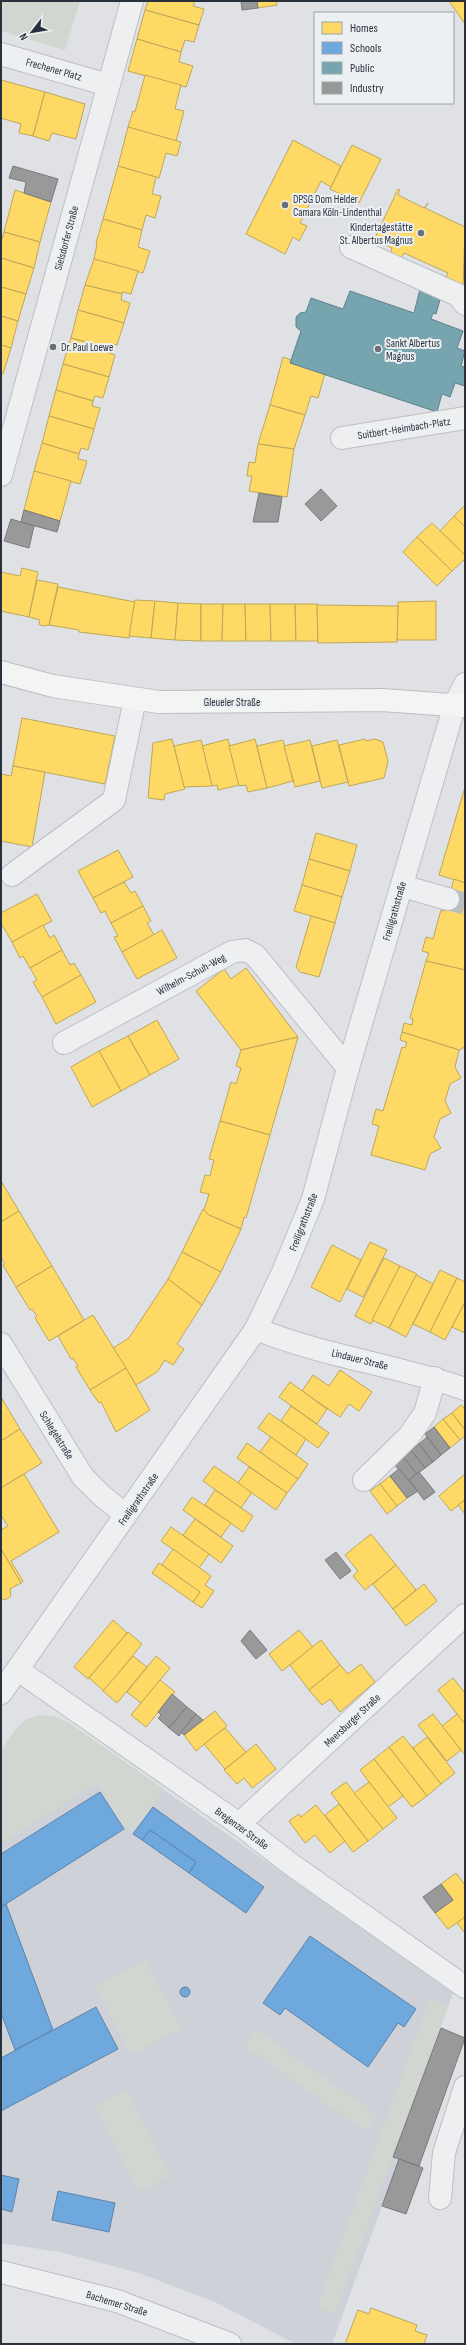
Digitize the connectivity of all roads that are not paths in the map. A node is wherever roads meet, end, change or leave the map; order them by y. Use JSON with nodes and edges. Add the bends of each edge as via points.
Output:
{"nodes":[{"id":1,"x":132,"y":1,"type":"edge"},
{"id":2,"x":1,"y":54,"type":"edge"},
{"id":3,"x":108,"y":85,"type":"junction"},
{"id":4,"x":351,"y":247,"type":"dead end"},
{"id":5,"x":465,"y":304,"type":"edge"},
{"id":6,"x":465,"y":418,"type":"edge"},
{"id":7,"x":342,"y":438,"type":"dead end"},
{"id":8,"x":1,"y":475,"type":"edge"},
{"id":9,"x":1,"y":672,"type":"edge"},
{"id":10,"x":465,"y":684,"type":"edge"},
{"id":11,"x":135,"y":699,"type":"junction"},
{"id":12,"x":460,"y":705,"type":"edge"},
{"id":13,"x":12,"y":875,"type":"dead end"},
{"id":14,"x":402,"y":886,"type":"junction"},
{"id":15,"x":448,"y":899,"type":"tunnel mouth"},
{"id":16,"x":64,"y":1043,"type":"dead end"},
{"id":17,"x":348,"y":1068,"type":"junction"},
{"id":18,"x":256,"y":1328,"type":"junction"},
{"id":19,"x":1,"y":1344,"type":"edge"},
{"id":20,"x":435,"y":1378,"type":"junction"},
{"id":21,"x":465,"y":1389,"type":"edge"},
{"id":22,"x":364,"y":1480,"type":"dead end"},
{"id":23,"x":126,"y":1516,"type":"junction"},
{"id":24,"x":465,"y":1615,"type":"edge"},
{"id":25,"x":18,"y":1670,"type":"junction"},
{"id":26,"x":1,"y":1693,"type":"edge"},
{"id":27,"x":239,"y":1824,"type":"junction"},
{"id":28,"x":465,"y":1987,"type":"edge"},
{"id":29,"x":465,"y":2087,"type":"edge"},
{"id":30,"x":440,"y":2198,"type":"dead end"},
{"id":31,"x":1,"y":2272,"type":"edge"},
{"id":32,"x":230,"y":2344,"type":"edge"}],
"edges":[{"from":1,"to":3,"type":"street","name":"Sielsdorfer Straße"},
{"from":2,"to":3,"type":"street","name":"Frechener Platz"},
{"from":3,"to":8,"type":"street","name":"Sielsdorfer Straße"},
{"from":4,"to":5,"type":"street","via":[[458,295]]},
{"from":6,"to":7,"type":"street","name":"Suitbert-Heimbach-Platz"},
{"from":9,"to":11,"type":"main road","name":"Gleueler Straße","via":[[53,686]]},
{"from":10,"to":12,"type":"street","name":"Freiligrathstraße"},
{"from":11,"to":12,"type":"main road","name":"Gleueler Straße","via":[[159,702],[382,700]]},
{"from":11,"to":13,"type":"street","via":[[114,800]]},
{"from":12,"to":14,"type":"street","name":"Freiligrathstraße"},
{"from":14,"to":15,"type":"street"},
{"from":14,"to":17,"type":"street","name":"Freiligrathstraße"},
{"from":16,"to":17,"type":"street","name":"Wilhelm-Schuh-Weg","via":[[232,952],[245,950],[255,955]]},
{"from":17,"to":18,"type":"street","name":"Freiligrathstraße","via":[[313,1199],[283,1272]]},
{"from":18,"to":20,"type":"street","name":"Lindauer Straße","via":[[284,1340]]},
{"from":18,"to":23,"type":"street","name":"Freiligrathstraße"},
{"from":19,"to":23,"type":"street","name":"Schlegelstraße","via":[[83,1477]]},
{"from":20,"to":21,"type":"street","name":"Lindauer Straße"},
{"from":20,"to":22,"type":"street","via":[[425,1413],[413,1431]]},
{"from":23,"to":25,"type":"street","name":"Freiligrathstraße"},
{"from":24,"to":27,"type":"street","name":"Meersburger Straße"},
{"from":25,"to":26,"type":"street","name":"Freiligrathstraße"},
{"from":25,"to":27,"type":"street","name":"Bregenzer Straße"},
{"from":27,"to":28,"type":"street","name":"Bregenzer Straße","via":[[292,1865]]},
{"from":29,"to":30,"type":"street","via":[[444,2153]]},
{"from":31,"to":32,"type":"street","name":"Bachemer Straße","via":[[117,2301]]}]}
